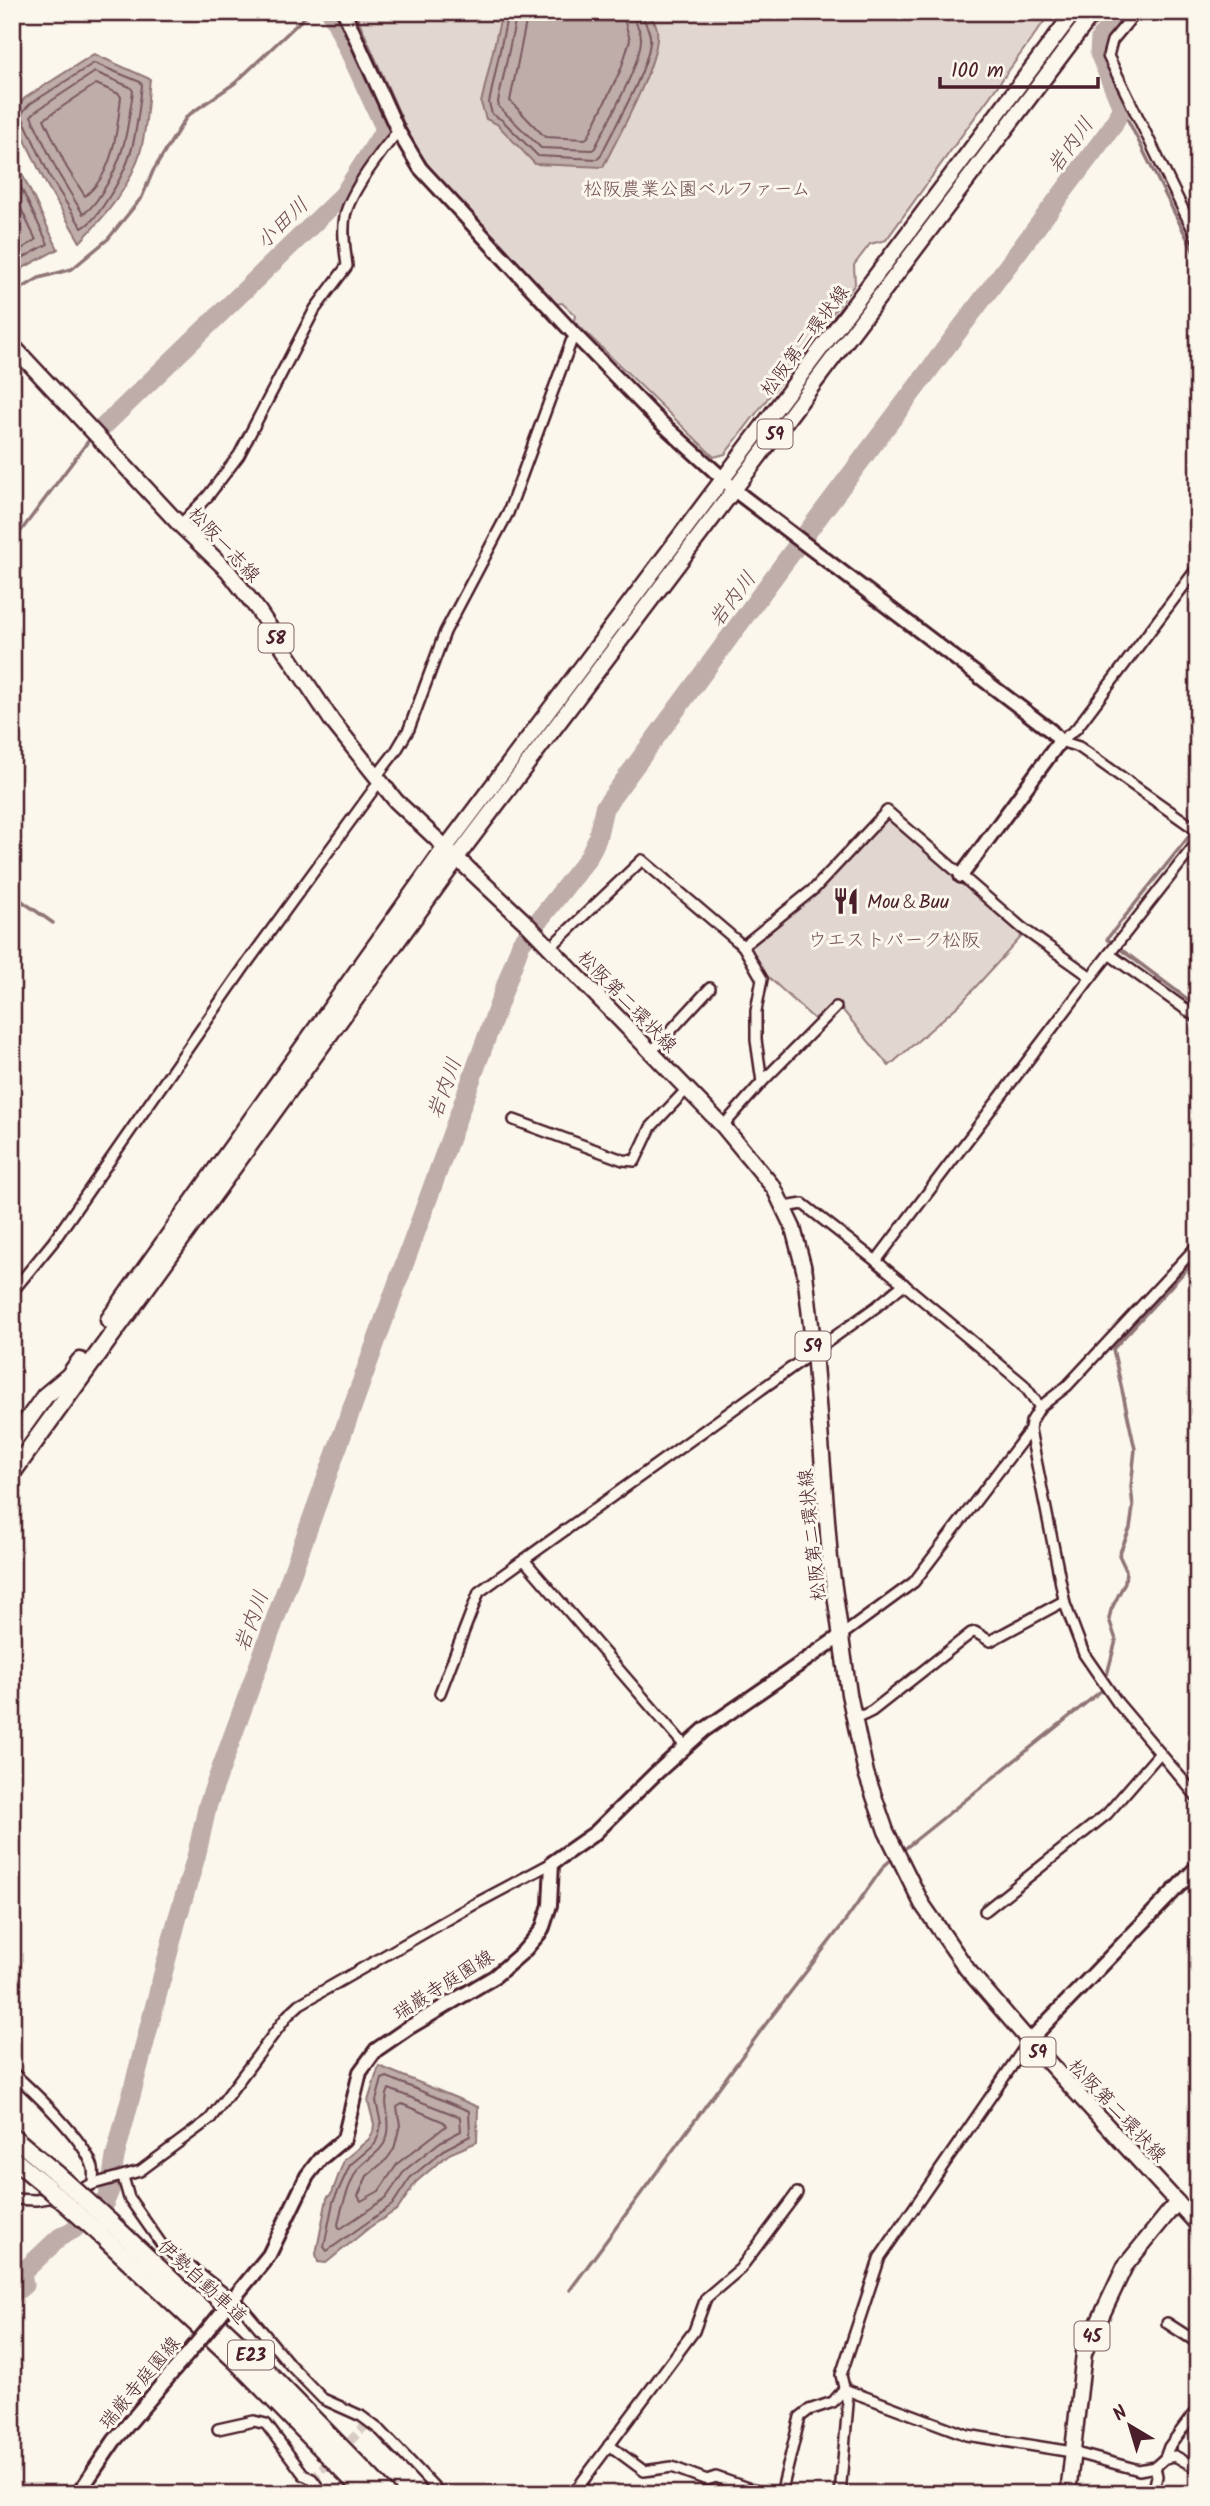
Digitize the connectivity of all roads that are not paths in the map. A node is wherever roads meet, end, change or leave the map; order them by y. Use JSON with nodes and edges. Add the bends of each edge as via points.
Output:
{"nodes":[{"id":1,"x":344,"y":12,"type":"edge"},
{"id":2,"x":1074,"y":12,"type":"edge"},
{"id":3,"x":1094,"y":12,"type":"edge"},
{"id":4,"x":1136,"y":12,"type":"edge"},
{"id":5,"x":398,"y":131,"type":"junction"},
{"id":6,"x":1198,"y":240,"type":"edge"},
{"id":7,"x":576,"y":336,"type":"junction"},
{"id":8,"x":12,"y":345,"type":"edge"},
{"id":9,"x":728,"y":484,"type":"junction"},
{"id":10,"x":180,"y":525,"type":"junction"},
{"id":11,"x":1198,"y":567,"type":"edge"},
{"id":12,"x":1060,"y":741,"type":"junction"},
{"id":13,"x":377,"y":779,"type":"junction"},
{"id":14,"x":1198,"y":831,"type":"edge"},
{"id":15,"x":1198,"y":841,"type":"edge"},
{"id":16,"x":452,"y":851,"type":"junction"},
{"id":17,"x":961,"y":876,"type":"junction"},
{"id":18,"x":557,"y":941,"type":"dead end"},
{"id":19,"x":743,"y":946,"type":"junction"},
{"id":20,"x":1114,"y":948,"type":"junction"},
{"id":21,"x":1091,"y":977,"type":"junction"},
{"id":22,"x":710,"y":988,"type":"dead end"},
{"id":23,"x":835,"y":1007,"type":"dead end"},
{"id":24,"x":1198,"y":1018,"type":"edge"},
{"id":25,"x":651,"y":1052,"type":"junction"},
{"id":26,"x":762,"y":1082,"type":"junction"},
{"id":27,"x":687,"y":1089,"type":"junction"},
{"id":28,"x":514,"y":1120,"type":"dead end"},
{"id":29,"x":723,"y":1126,"type":"junction"},
{"id":30,"x":785,"y":1207,"type":"junction"},
{"id":31,"x":1198,"y":1245,"type":"edge"},
{"id":32,"x":876,"y":1261,"type":"junction"},
{"id":33,"x":904,"y":1284,"type":"junction"},
{"id":34,"x":12,"y":1293,"type":"edge"},
{"id":35,"x":814,"y":1351,"type":"junction"},
{"id":36,"x":1040,"y":1407,"type":"junction"},
{"id":37,"x":1030,"y":1430,"type":"junction"},
{"id":38,"x":12,"y":1442,"type":"edge"},
{"id":39,"x":12,"y":1473,"type":"edge"},
{"id":40,"x":525,"y":1561,"type":"junction"},
{"id":41,"x":1064,"y":1601,"type":"junction"},
{"id":42,"x":842,"y":1635,"type":"junction"},
{"id":43,"x":440,"y":1693,"type":"dead end"},
{"id":44,"x":853,"y":1716,"type":"junction"},
{"id":45,"x":685,"y":1746,"type":"junction"},
{"id":46,"x":1160,"y":1753,"type":"junction"},
{"id":47,"x":1198,"y":1798,"type":"edge"},
{"id":48,"x":552,"y":1863,"type":"junction"},
{"id":49,"x":1198,"y":1866,"type":"edge"},
{"id":50,"x":985,"y":1911,"type":"dead end"},
{"id":51,"x":1029,"y":2041,"type":"junction"},
{"id":52,"x":12,"y":2072,"type":"edge"},
{"id":53,"x":12,"y":2136,"type":"edge"},
{"id":54,"x":12,"y":2158,"type":"edge"},
{"id":55,"x":123,"y":2177,"type":"junction"},
{"id":56,"x":51,"y":2179,"type":"junction"},
{"id":57,"x":93,"y":2184,"type":"junction"},
{"id":58,"x":797,"y":2193,"type":"dead end"},
{"id":59,"x":13,"y":2198,"type":"edge"},
{"id":60,"x":1177,"y":2202,"type":"junction"},
{"id":61,"x":1198,"y":2225,"type":"edge"},
{"id":62,"x":105,"y":2228,"type":"junction"},
{"id":63,"x":233,"y":2298,"type":"junction"},
{"id":64,"x":1167,"y":2323,"type":"dead end"},
{"id":65,"x":1198,"y":2343,"type":"edge"},
{"id":66,"x":844,"y":2389,"type":"junction"},
{"id":67,"x":1198,"y":2408,"type":"edge"},
{"id":68,"x":218,"y":2428,"type":"dead end"},
{"id":69,"x":609,"y":2445,"type":"junction"},
{"id":70,"x":1072,"y":2452,"type":"junction"},
{"id":71,"x":1165,"y":2458,"type":"junction"},
{"id":72,"x":1155,"y":2467,"type":"junction"},
{"id":73,"x":1198,"y":2469,"type":"edge"},
{"id":74,"x":78,"y":2494,"type":"edge"},
{"id":75,"x":323,"y":2494,"type":"edge"},
{"id":76,"x":366,"y":2494,"type":"edge"},
{"id":77,"x":387,"y":2494,"type":"edge"},
{"id":78,"x":440,"y":2494,"type":"edge"},
{"id":79,"x":573,"y":2494,"type":"edge"},
{"id":80,"x":765,"y":2494,"type":"edge"},
{"id":81,"x":781,"y":2494,"type":"edge"},
{"id":82,"x":840,"y":2494,"type":"edge"},
{"id":83,"x":1068,"y":2494,"type":"edge"},
{"id":84,"x":1153,"y":2494,"type":"edge"}],
"edges":[{"from":1,"to":5,"type":"street"},
{"from":2,"to":9,"type":"main road","name":"松阪第二環状線","number":"59"},
{"from":3,"to":9,"type":"main road","name":"松阪第二環状線","number":"59"},
{"from":4,"to":6,"type":"street","via":[[1112,41],[1108,55]]},
{"from":5,"to":7,"type":"street","via":[[435,187]]},
{"from":5,"to":10,"type":"street","via":[[345,215],[347,265],[315,309],[239,455]]},
{"from":7,"to":9,"type":"street"},
{"from":7,"to":13,"type":"street","via":[[508,513],[445,632],[409,729]]},
{"from":8,"to":10,"type":"main road","name":"松阪一志線","number":"58"},
{"from":9,"to":12,"type":"street"},
{"from":9,"to":16,"type":"main road","name":"松阪第二環状線","number":"59"},
{"from":10,"to":13,"type":"main road","name":"松阪一志線","number":"58","via":[[228,571]]},
{"from":11,"to":12,"type":"street","via":[[1076,729]]},
{"from":12,"to":14,"type":"street","via":[[1079,747]]},
{"from":12,"to":17,"type":"street"},
{"from":13,"to":16,"type":"main road","name":"松阪一志線","number":"58"},
{"from":13,"to":34,"type":"street","via":[[68,1221]]},
{"from":15,"to":20,"type":"street"},
{"from":16,"to":25,"type":"main road","name":"松阪第二環状線","number":"59"},
{"from":16,"to":38,"type":"highway","via":[[69,1376],[45,1396]]},
{"from":16,"to":39,"type":"highway"},
{"from":17,"to":19,"type":"street","via":[[887,811],[815,888]]},
{"from":17,"to":21,"type":"street","via":[[1021,928]]},
{"from":18,"to":19,"type":"street","via":[[642,860]]},
{"from":19,"to":26,"type":"street","via":[[762,979],[756,1011]]},
{"from":20,"to":21,"type":"street"},
{"from":20,"to":24,"type":"street"},
{"from":21,"to":32,"type":"street"},
{"from":22,"to":25,"type":"street"},
{"from":23,"to":26,"type":"street"},
{"from":25,"to":27,"type":"main road","name":"松阪第二環状線","number":"59"},
{"from":26,"to":29,"type":"street"},
{"from":27,"to":28,"type":"street","via":[[651,1127],[635,1161]]},
{"from":27,"to":29,"type":"main road","name":"松阪第二環状線","number":"59"},
{"from":29,"to":30,"type":"main road","name":"松阪第二環状線","number":"59"},
{"from":30,"to":32,"type":"street","via":[[803,1205]]},
{"from":30,"to":35,"type":"main road","name":"松阪第二環状線","number":"59","via":[[805,1273]]},
{"from":31,"to":36,"type":"street","via":[[1067,1386]]},
{"from":32,"to":33,"type":"street"},
{"from":33,"to":35,"type":"street"},
{"from":33,"to":36,"type":"street","via":[[1023,1384]]},
{"from":35,"to":40,"type":"street"},
{"from":35,"to":42,"type":"main road","name":"松阪第二環状線","number":"59","via":[[830,1559]]},
{"from":36,"to":37,"type":"street"},
{"from":37,"to":41,"type":"street"},
{"from":37,"to":42,"type":"street","via":[[914,1582]]},
{"from":40,"to":43,"type":"street","via":[[480,1592]]},
{"from":40,"to":45,"type":"street"},
{"from":41,"to":44,"type":"street","via":[[990,1641],[971,1633],[872,1711]]},
{"from":41,"to":46,"type":"street","via":[[1087,1660]]},
{"from":42,"to":44,"type":"main road","name":"松阪第二環状線","number":"59"},
{"from":42,"to":45,"type":"street"},
{"from":44,"to":51,"type":"main road","name":"松阪第二環状線","number":"59","via":[[871,1790],[892,1847],[922,1904],[952,1949]]},
{"from":45,"to":48,"type":"street","via":[[595,1833]]},
{"from":46,"to":47,"type":"street"},
{"from":46,"to":50,"type":"street","via":[[1107,1814]]},
{"from":48,"to":55,"type":"street","via":[[300,2004],[210,2119],[140,2171]]},
{"from":48,"to":63,"type":"street","name":"瑞巌寺庭園線","via":[[550,1905],[542,1930],[494,1977],[376,2050],[360,2072],[344,2139],[307,2176],[269,2255]]},
{"from":49,"to":51,"type":"street"},
{"from":51,"to":60,"type":"main road","name":"松阪第二環状線","number":"59"},
{"from":51,"to":66,"type":"street","via":[[880,2257],[841,2375]]},
{"from":52,"to":57,"type":"street","via":[[85,2150],[94,2171]]},
{"from":53,"to":56,"type":"highway","name":"伊勢自動車道"},
{"from":54,"to":56,"type":"highway","name":"伊勢自動車道"},
{"from":55,"to":57,"type":"street"},
{"from":55,"to":63,"type":"street","via":[[129,2198],[162,2245]]},
{"from":56,"to":62,"type":"highway","name":"伊勢自動車道","bridge":true},
{"from":57,"to":59,"type":"street","via":[[49,2199]]},
{"from":58,"to":69,"type":"street","via":[[740,2269],[706,2298],[694,2331]]},
{"from":60,"to":61,"type":"main road","name":"松阪第二環状線","number":"59"},
{"from":60,"to":70,"type":"main road","number":"45","via":[[1125,2266],[1084,2353]]},
{"from":62,"to":76,"type":"highway","name":"伊勢自動車道","number":"E23"},
{"from":62,"to":77,"type":"highway","name":"伊勢自動車道","number":"E23","via":[[245,2349]]},
{"from":63,"to":74,"type":"street","name":"瑞厳寺庭園線","bridge":true,"via":[[114,2441]]},
{"from":63,"to":78,"type":"street","via":[[323,2399],[381,2431]]},
{"from":64,"to":65,"type":"street"},
{"from":66,"to":70,"type":"street","via":[[967,2435]]},
{"from":66,"to":81,"type":"street","via":[[833,2402],[800,2417]]},
{"from":66,"to":82,"type":"street","via":[[848,2404]]},
{"from":67,"to":71,"type":"street"},
{"from":68,"to":75,"type":"street","via":[[254,2421],[266,2424]]},
{"from":69,"to":79,"type":"street"},
{"from":69,"to":80,"type":"street","via":[[644,2471],[671,2467]]},
{"from":70,"to":72,"type":"street","via":[[1139,2470]]},
{"from":70,"to":83,"type":"main road","number":"45"},
{"from":71,"to":72,"type":"street"},
{"from":71,"to":73,"type":"street","via":[[1175,2456]]},
{"from":72,"to":84,"type":"street"}]}
